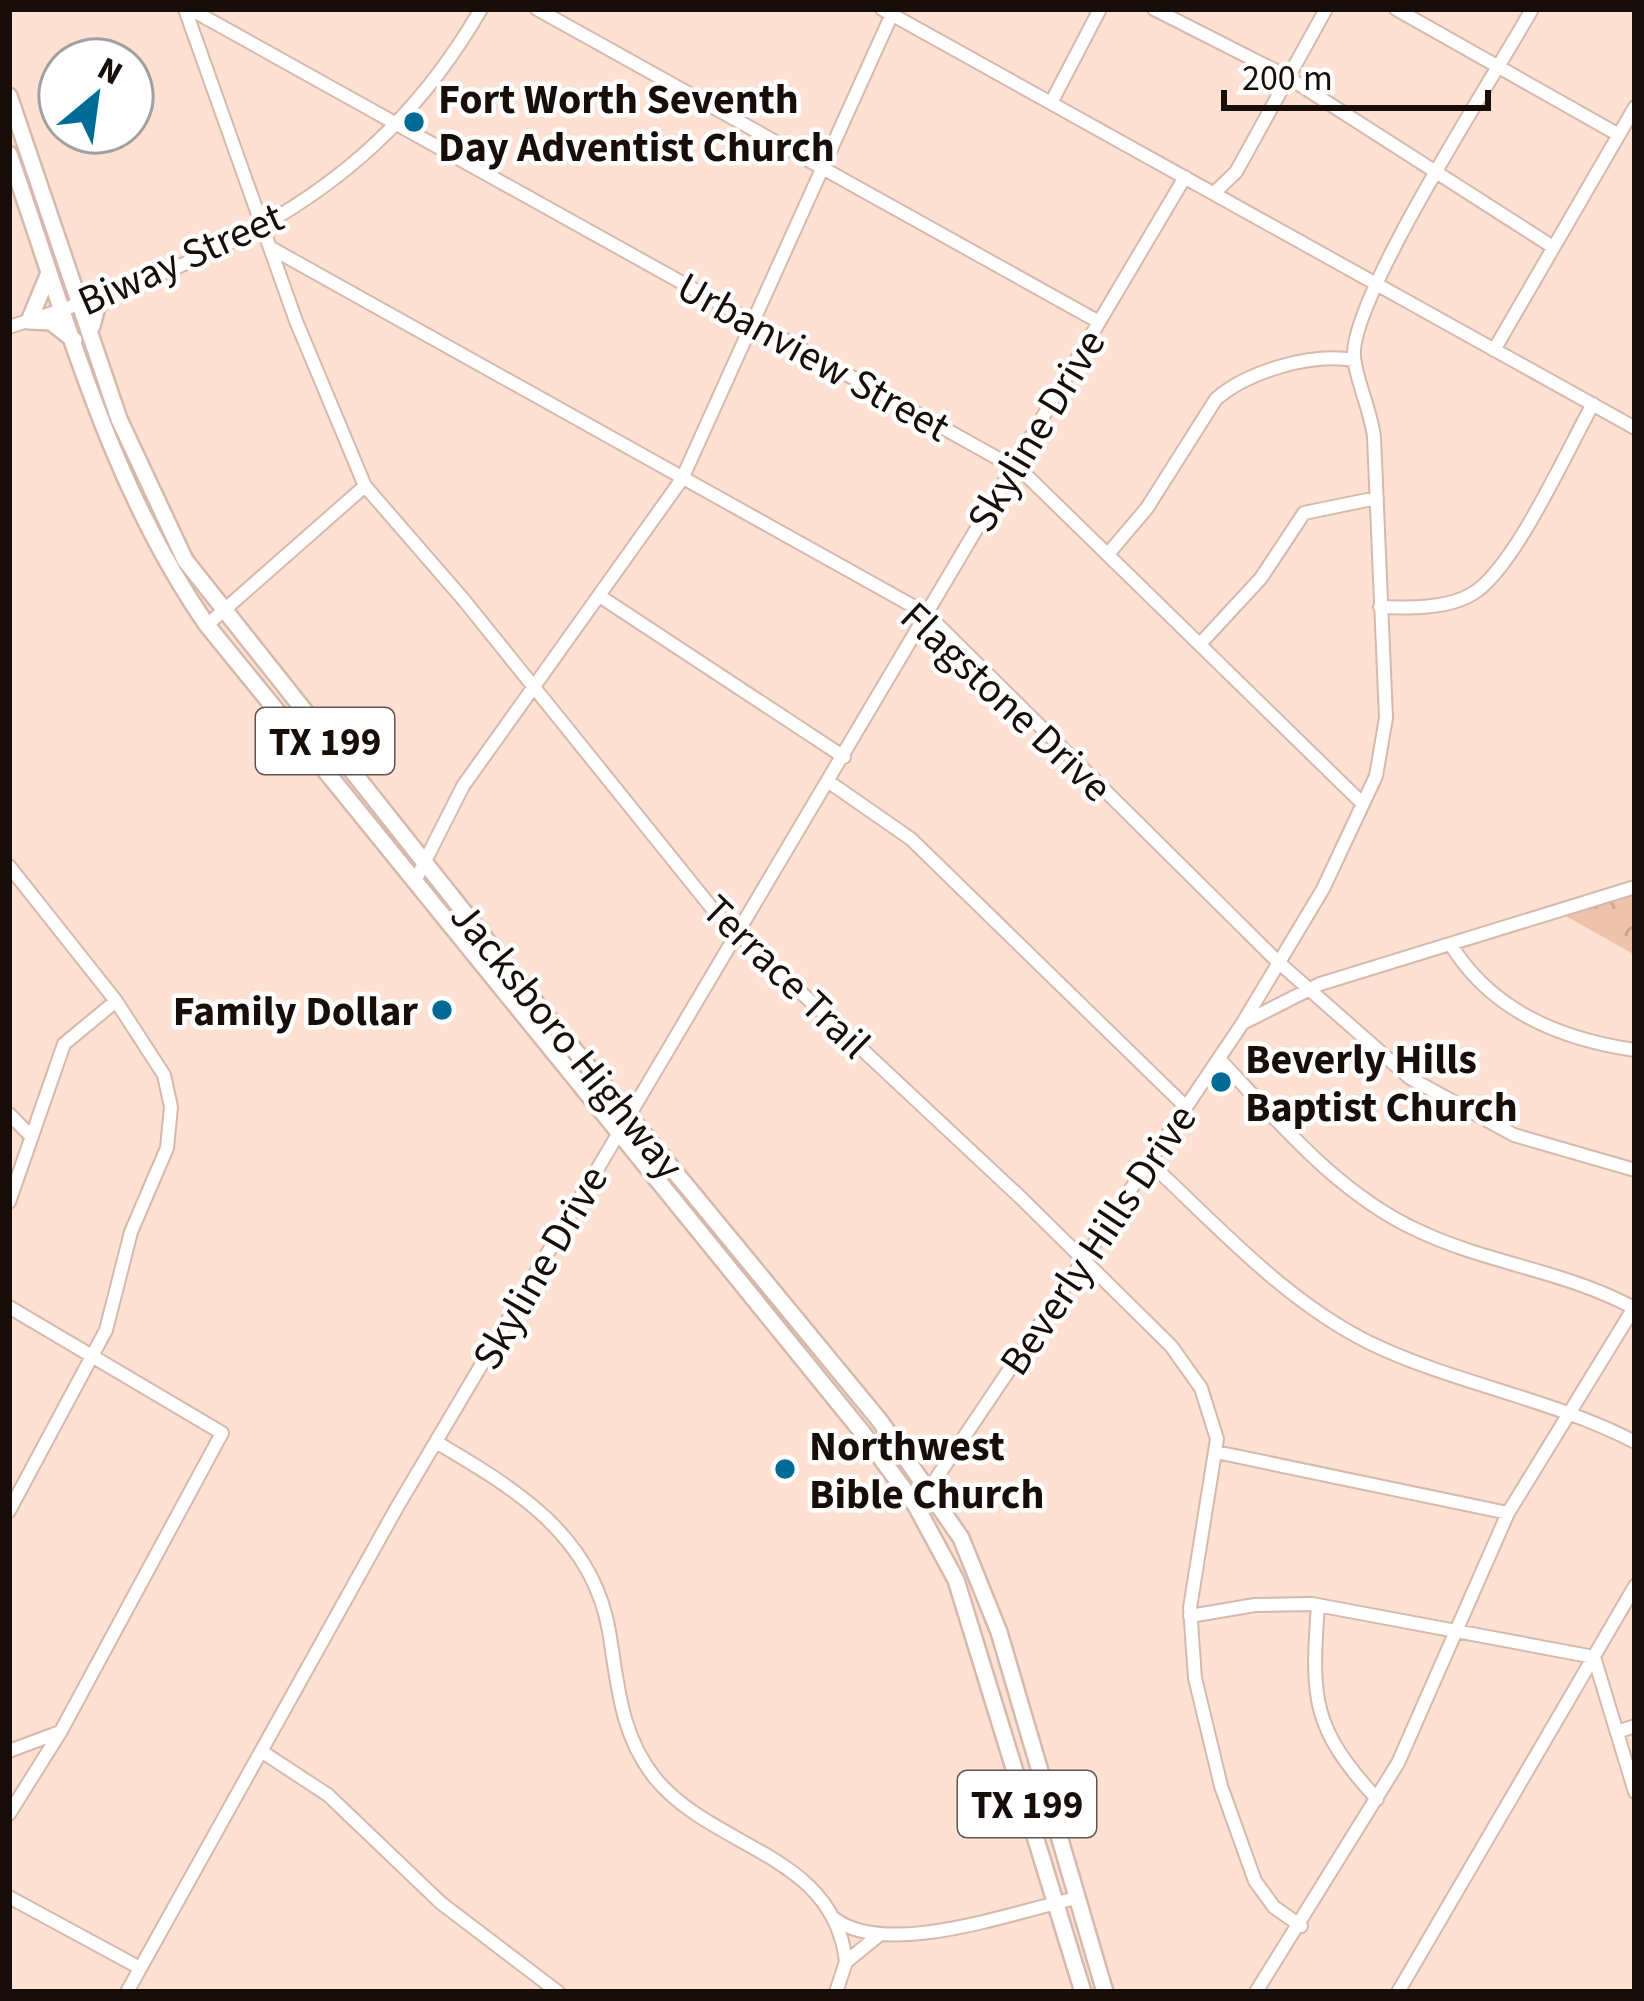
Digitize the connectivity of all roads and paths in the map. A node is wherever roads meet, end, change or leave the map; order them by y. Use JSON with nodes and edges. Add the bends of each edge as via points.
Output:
{"nodes":[{"id":1,"x":187,"y":9,"type":"edge"},
{"id":2,"x":481,"y":9,"type":"edge"},
{"id":3,"x":537,"y":9,"type":"edge"},
{"id":4,"x":1100,"y":9,"type":"edge"},
{"id":5,"x":1154,"y":9,"type":"edge"},
{"id":6,"x":1326,"y":9,"type":"edge"},
{"id":7,"x":1396,"y":9,"type":"edge"},
{"id":8,"x":1532,"y":9,"type":"edge"},
{"id":9,"x":887,"y":12,"type":"edge"},
{"id":10,"x":1500,"y":68,"type":"junction"},
{"id":11,"x":1286,"y":76,"type":"junction"},
{"id":12,"x":9,"y":96,"type":"edge"},
{"id":13,"x":1052,"y":101,"type":"junction"},
{"id":14,"x":1635,"y":107,"type":"edge"},
{"id":15,"x":394,"y":124,"type":"junction"},
{"id":16,"x":1619,"y":135,"type":"junction"},
{"id":17,"x":15,"y":150,"type":"edge"},
{"id":18,"x":824,"y":167,"type":"junction"},
{"id":19,"x":1434,"y":175,"type":"junction"},
{"id":20,"x":1185,"y":177,"type":"junction"},
{"id":21,"x":1214,"y":193,"type":"junction"},
{"id":22,"x":263,"y":228,"type":"junction"},
{"id":23,"x":270,"y":247,"type":"junction"},
{"id":24,"x":1553,"y":247,"type":"junction"},
{"id":25,"x":50,"y":270,"type":"junction"},
{"id":26,"x":1378,"y":285,"type":"junction"},
{"id":27,"x":98,"y":299,"type":"junction"},
{"id":28,"x":72,"y":307,"type":"junction"},
{"id":29,"x":29,"y":321,"type":"junction"},
{"id":30,"x":1099,"y":322,"type":"junction"},
{"id":31,"x":753,"y":325,"type":"junction"},
{"id":32,"x":9,"y":327,"type":"edge"},
{"id":33,"x":82,"y":337,"type":"junction"},
{"id":34,"x":1494,"y":350,"type":"junction"},
{"id":35,"x":1354,"y":360,"type":"junction"},
{"id":36,"x":1592,"y":404,"type":"junction"},
{"id":37,"x":1635,"y":428,"type":"edge"},
{"id":38,"x":1013,"y":466,"type":"junction"},
{"id":39,"x":682,"y":479,"type":"junction"},
{"id":40,"x":364,"y":486,"type":"junction"},
{"id":41,"x":1377,"y":498,"type":"junction"},
{"id":42,"x":1108,"y":554,"type":"junction"},
{"id":43,"x":601,"y":597,"type":"junction"},
{"id":44,"x":230,"y":606,"type":"junction"},
{"id":45,"x":1380,"y":607,"type":"junction"},
{"id":46,"x":926,"y":615,"type":"junction"},
{"id":47,"x":207,"y":625,"type":"junction"},
{"id":48,"x":1200,"y":644,"type":"junction"},
{"id":49,"x":536,"y":688,"type":"junction"},
{"id":50,"x":339,"y":757,"type":"junction"},
{"id":51,"x":844,"y":757,"type":"junction"},
{"id":52,"x":324,"y":768,"type":"junction"},
{"id":53,"x":829,"y":782,"type":"junction"},
{"id":54,"x":1363,"y":804,"type":"junction"},
{"id":55,"x":424,"y":862,"type":"junction"},
{"id":56,"x":9,"y":866,"type":"edge"},
{"id":57,"x":415,"y":880,"type":"junction"},
{"id":58,"x":1635,"y":887,"type":"edge"},
{"id":59,"x":26,"y":890,"type":"junction"},
{"id":60,"x":9,"y":901,"type":"edge"},
{"id":61,"x":740,"y":935,"type":"junction"},
{"id":62,"x":1451,"y":945,"type":"junction"},
{"id":63,"x":1276,"y":961,"type":"junction"},
{"id":64,"x":1306,"y":989,"type":"junction"},
{"id":65,"x":116,"y":1001,"type":"junction"},
{"id":66,"x":1242,"y":1024,"type":"junction"},
{"id":67,"x":1635,"y":1049,"type":"edge"},
{"id":68,"x":1219,"y":1059,"type":"junction"},
{"id":69,"x":1186,"y":1107,"type":"junction"},
{"id":70,"x":9,"y":1114,"type":"edge"},
{"id":71,"x":628,"y":1116,"type":"junction"},
{"id":72,"x":618,"y":1133,"type":"junction"},
{"id":73,"x":32,"y":1137,"type":"junction"},
{"id":74,"x":1151,"y":1163,"type":"junction"},
{"id":75,"x":1635,"y":1171,"type":"edge"},
{"id":76,"x":9,"y":1202,"type":"edge"},
{"id":77,"x":1081,"y":1262,"type":"junction"},
{"id":78,"x":9,"y":1306,"type":"edge"},
{"id":79,"x":1635,"y":1307,"type":"edge"},
{"id":80,"x":790,"y":1310,"type":"junction"},
{"id":81,"x":772,"y":1323,"type":"junction"},
{"id":82,"x":94,"y":1355,"type":"junction"},
{"id":83,"x":1568,"y":1410,"type":"junction"},
{"id":84,"x":436,"y":1442,"type":"junction"},
{"id":85,"x":1635,"y":1442,"type":"edge"},
{"id":86,"x":1216,"y":1451,"type":"junction"},
{"id":87,"x":930,"y":1487,"type":"junction"},
{"id":88,"x":916,"y":1506,"type":"junction"},
{"id":89,"x":9,"y":1511,"type":"edge"},
{"id":90,"x":1508,"y":1514,"type":"junction"},
{"id":91,"x":1635,"y":1586,"type":"edge"},
{"id":92,"x":1318,"y":1605,"type":"junction"},
{"id":93,"x":1190,"y":1616,"type":"junction"},
{"id":94,"x":1456,"y":1632,"type":"junction"},
{"id":95,"x":1594,"y":1658,"type":"junction"},
{"id":96,"x":1635,"y":1726,"type":"edge"},
{"id":97,"x":61,"y":1732,"type":"junction"},
{"id":98,"x":1617,"y":1732,"type":"junction"},
{"id":99,"x":9,"y":1751,"type":"edge"},
{"id":100,"x":261,"y":1751,"type":"junction"},
{"id":101,"x":1635,"y":1792,"type":"edge"},
{"id":102,"x":1377,"y":1798,"type":"junction"},
{"id":103,"x":9,"y":1814,"type":"edge"},
{"id":104,"x":9,"y":1897,"type":"edge"},
{"id":105,"x":1077,"y":1898,"type":"junction"},
{"id":106,"x":1056,"y":1902,"type":"junction"},
{"id":107,"x":834,"y":1918,"type":"junction"},
{"id":108,"x":1301,"y":1926,"type":"junction"},
{"id":109,"x":880,"y":1934,"type":"junction"},
{"id":110,"x":846,"y":1961,"type":"junction"},
{"id":111,"x":140,"y":1968,"type":"junction"},
{"id":112,"x":127,"y":1992,"type":"edge"},
{"id":113,"x":558,"y":1992,"type":"edge"},
{"id":114,"x":836,"y":1992,"type":"edge"},
{"id":115,"x":1082,"y":1992,"type":"edge"},
{"id":116,"x":1105,"y":1992,"type":"edge"},
{"id":117,"x":1256,"y":1992,"type":"edge"},
{"id":118,"x":1399,"y":1992,"type":"edge"}],
"edges":[{"from":1,"to":15,"type":"street","name":"Urbanview Street"},
{"from":1,"to":22,"type":"street","name":"Terrace Trail"},
{"from":2,"to":15,"type":"street","name":"Biway Street"},
{"from":3,"to":18,"type":"street"},
{"from":4,"to":13,"type":"street"},
{"from":5,"to":11,"type":"street"},
{"from":6,"to":11,"type":"street"},
{"from":7,"to":10,"type":"street"},
{"from":8,"to":10,"type":"street"},
{"from":9,"to":13,"type":"street"},
{"from":9,"to":18,"type":"street"},
{"from":10,"to":16,"type":"street"},
{"from":10,"to":19,"type":"street"},
{"from":11,"to":19,"type":"street"},
{"from":11,"to":21,"type":"street","via":[[1236,172]]},
{"from":12,"to":17,"type":"main road","name":"Jacksboro Highway","number":"TX 199"},
{"from":13,"to":20,"type":"street"},
{"from":14,"to":16,"type":"street"},
{"from":15,"to":22,"type":"street","name":"Biway Street"},
{"from":15,"to":31,"type":"street","name":"Urbanview Street"},
{"from":16,"to":24,"type":"street"},
{"from":17,"to":25,"type":"main road","name":"Jacksboro Highway","number":"TX 199"},
{"from":17,"to":28,"type":"main road","name":"Jacksboro Highway","number":"TX 199"},
{"from":18,"to":30,"type":"street"},
{"from":18,"to":31,"type":"street"},
{"from":19,"to":24,"type":"street"},
{"from":19,"to":26,"type":"street"},
{"from":20,"to":21,"type":"street"},
{"from":20,"to":30,"type":"street","name":"Skyline Drive"},
{"from":21,"to":26,"type":"street"},
{"from":22,"to":23,"type":"street","name":"Terrace Trail"},
{"from":22,"to":27,"type":"street","name":"Biway Street"},
{"from":23,"to":39,"type":"street","name":"Flagstone Drive"},
{"from":23,"to":40,"type":"street","name":"Terrace Trail"},
{"from":24,"to":34,"type":"street"},
{"from":25,"to":28,"type":"main road","name":"Jacksboro Highway","number":"TX 199"},
{"from":25,"to":29,"type":"main road"},
{"from":26,"to":34,"type":"street"},
{"from":26,"to":35,"type":"street"},
{"from":27,"to":28,"type":"street","name":"Biway Street"},
{"from":27,"to":33,"type":"main road"},
{"from":28,"to":29,"type":"street","name":"Biway Street"},
{"from":28,"to":33,"type":"main road","name":"Jacksboro Highway","number":"TX 199"},
{"from":29,"to":32,"type":"street","name":"Biway Street"},
{"from":29,"to":33,"type":"main road"},
{"from":30,"to":38,"type":"street","name":"Skyline Drive"},
{"from":31,"to":38,"type":"street","name":"Urbanview Street"},
{"from":31,"to":39,"type":"street"},
{"from":33,"to":44,"type":"main road","name":"Jacksboro Highway","number":"TX 199","via":[[163,523]]},
{"from":33,"to":47,"type":"main road","name":"Jacksboro Highway","number":"TX 199","via":[[112,452],[143,523]]},
{"from":34,"to":36,"type":"street"},
{"from":35,"to":41,"type":"street","name":"Beverly Hills Drive","via":[[1370,406]]},
{"from":35,"to":42,"type":"street","via":[[1232,385]]},
{"from":36,"to":37,"type":"street"},
{"from":36,"to":45,"type":"street","via":[[1487,584],[1460,600]]},
{"from":38,"to":42,"type":"street","name":"Urbanview Street"},
{"from":38,"to":46,"type":"street","name":"Skyline Drive"},
{"from":39,"to":43,"type":"street"},
{"from":39,"to":46,"type":"street","name":"Flagstone Drive"},
{"from":40,"to":44,"type":"street"},
{"from":40,"to":49,"type":"street","name":"Terrace Trail"},
{"from":41,"to":45,"type":"street","name":"Beverly Hills Drive"},
{"from":41,"to":48,"type":"street","via":[[1304,513],[1261,578]]},
{"from":42,"to":48,"type":"street","name":"Urbanview Street"},
{"from":43,"to":49,"type":"street"},
{"from":43,"to":51,"type":"street"},
{"from":44,"to":47,"type":"street"},
{"from":44,"to":50,"type":"main road","name":"Jacksboro Highway","number":"TX 199"},
{"from":45,"to":54,"type":"street","name":"Beverly Hills Drive","via":[[1384,747]]},
{"from":46,"to":51,"type":"street","name":"Skyline Drive"},
{"from":46,"to":63,"type":"street","name":"Flagstone Drive"},
{"from":47,"to":52,"type":"main road","name":"Jacksboro Highway","number":"TX 199"},
{"from":48,"to":54,"type":"street","name":"Urbanview Street"},
{"from":49,"to":55,"type":"street","via":[[464,786]]},
{"from":49,"to":61,"type":"street","name":"Terrace Trail"},
{"from":50,"to":52,"type":"main road"},
{"from":50,"to":55,"type":"main road","name":"Jacksboro Highway","number":"TX 199"},
{"from":51,"to":53,"type":"street","name":"Skyline Drive"},
{"from":52,"to":57,"type":"main road","name":"Jacksboro Highway","number":"TX 199"},
{"from":53,"to":61,"type":"street","name":"Skyline Drive"},
{"from":53,"to":69,"type":"street","via":[[911,839]]},
{"from":54,"to":63,"type":"street","name":"Beverly Hills Drive","via":[[1323,889]]},
{"from":55,"to":57,"type":"street"},
{"from":55,"to":71,"type":"main road","name":"Jacksboro Highway","number":"TX 199"},
{"from":56,"to":59,"type":"street"},
{"from":57,"to":72,"type":"main road","name":"Jacksboro Highway","number":"TX 199"},
{"from":58,"to":62,"type":"street"},
{"from":59,"to":60,"type":"street"},
{"from":59,"to":65,"type":"street"},
{"from":61,"to":71,"type":"street","name":"Skyline Drive"},
{"from":61,"to":77,"type":"street","name":"Terrace Trail"},
{"from":62,"to":64,"type":"street"},
{"from":62,"to":67,"type":"street","via":[[1472,975],[1518,1013]]},
{"from":63,"to":64,"type":"street","name":"Flagstone Drive"},
{"from":63,"to":66,"type":"street","name":"Beverly Hills Drive"},
{"from":64,"to":66,"type":"street"},
{"from":64,"to":75,"type":"street","name":"Flagstone Drive","via":[[1410,1078],[1466,1113],[1514,1136]]},
{"from":65,"to":73,"type":"street","via":[[64,1044]]},
{"from":65,"to":82,"type":"street","via":[[164,1075],[170,1127]]},
{"from":66,"to":68,"type":"street","name":"Beverly Hills Drive"},
{"from":68,"to":69,"type":"street","name":"Beverly Hills Drive"},
{"from":68,"to":79,"type":"street","via":[[1367,1202],[1468,1252],[1595,1287]]},
{"from":69,"to":74,"type":"street","name":"Beverly Hills Drive"},
{"from":70,"to":73,"type":"street"},
{"from":71,"to":72,"type":"street","name":"Skyline Drive"},
{"from":71,"to":80,"type":"main road","name":"Jacksboro Highway","number":"TX 199"},
{"from":72,"to":81,"type":"main road","name":"Jacksboro Highway","number":"TX 199"},
{"from":72,"to":84,"type":"street","name":"Skyline Drive"},
{"from":73,"to":76,"type":"street"},
{"from":74,"to":77,"type":"street","name":"Beverly Hills Drive"},
{"from":74,"to":83,"type":"street","via":[[1315,1312],[1419,1364]]},
{"from":77,"to":86,"type":"street","name":"Terrace Trail","via":[[1172,1346],[1211,1407]]},
{"from":77,"to":87,"type":"street","name":"Beverly Hills Drive"},
{"from":78,"to":82,"type":"street"},
{"from":79,"to":83,"type":"street"},
{"from":80,"to":81,"type":"main road"},
{"from":80,"to":87,"type":"main road","name":"Jacksboro Highway","number":"TX 199"},
{"from":81,"to":88,"type":"main road","name":"Jacksboro Highway","number":"TX 199"},
{"from":82,"to":89,"type":"street"},
{"from":82,"to":97,"type":"street","via":[[222,1433]]},
{"from":83,"to":85,"type":"street"},
{"from":83,"to":90,"type":"street"},
{"from":84,"to":100,"type":"street","name":"Skyline Drive"},
{"from":84,"to":107,"type":"street","via":[[528,1499],[584,1563],[608,1628],[622,1720],[652,1774],[693,1814],[789,1865]]},
{"from":86,"to":90,"type":"street"},
{"from":86,"to":93,"type":"street","name":"Terrace Trail"},
{"from":87,"to":88,"type":"street","name":"Beverly Hills Drive"},
{"from":87,"to":105,"type":"main road","name":"Jacksboro Highway","number":"TX 199","via":[[989,1604]]},
{"from":88,"to":106,"type":"main road","name":"Jacksboro Highway","number":"TX 199","via":[[976,1635]]},
{"from":90,"to":94,"type":"street"},
{"from":91,"to":95,"type":"street"},
{"from":92,"to":93,"type":"street"},
{"from":92,"to":94,"type":"street"},
{"from":92,"to":102,"type":"street","via":[[1318,1707],[1334,1751]]},
{"from":93,"to":108,"type":"street","name":"Terrace Trail","via":[[1195,1678],[1221,1786],[1263,1895]]},
{"from":94,"to":95,"type":"street"},
{"from":94,"to":102,"type":"street"},
{"from":95,"to":98,"type":"street"},
{"from":95,"to":118,"type":"street"},
{"from":96,"to":98,"type":"street"},
{"from":97,"to":99,"type":"street"},
{"from":97,"to":103,"type":"street"},
{"from":98,"to":101,"type":"street"},
{"from":100,"to":111,"type":"street","name":"Skyline Drive"},
{"from":100,"to":113,"type":"street","via":[[328,1795],[441,1903]]},
{"from":102,"to":108,"type":"street"},
{"from":104,"to":111,"type":"street"},
{"from":105,"to":106,"type":"street"},
{"from":105,"to":116,"type":"main road","name":"Jacksboro Highway","number":"TX 199"},
{"from":106,"to":109,"type":"street","via":[[951,1928]]},
{"from":106,"to":115,"type":"main road","name":"Jacksboro Highway","number":"TX 199"},
{"from":107,"to":109,"type":"street","via":[[849,1930]]},
{"from":107,"to":110,"type":"street"},
{"from":108,"to":117,"type":"street"},
{"from":109,"to":110,"type":"street"},
{"from":110,"to":114,"type":"street"},
{"from":111,"to":112,"type":"street","name":"Skyline Drive"}]}
